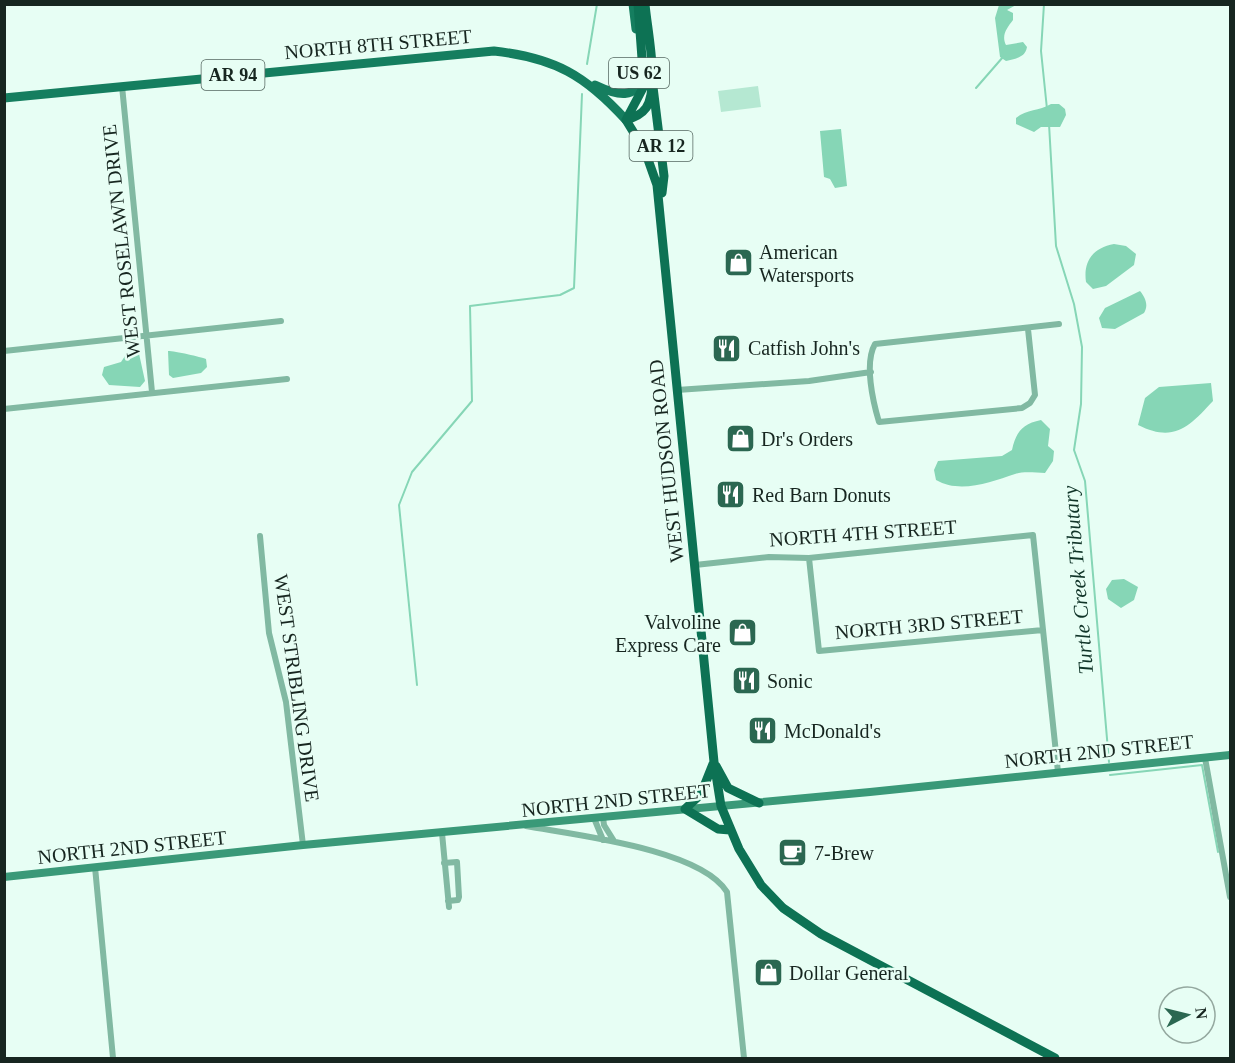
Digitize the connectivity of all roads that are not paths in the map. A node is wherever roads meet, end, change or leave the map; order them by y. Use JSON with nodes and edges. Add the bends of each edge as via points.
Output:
{"nodes":[{"id":1,"x":633,"y":4,"type":"edge"},
{"id":2,"x":638,"y":4,"type":"edge"},
{"id":3,"x":645,"y":4,"type":"edge"},
{"id":4,"x":587,"y":81,"type":"junction"},
{"id":5,"x":653,"y":85,"type":"junction"},
{"id":6,"x":122,"y":86,"type":"junction"},
{"id":7,"x":4,"y":98,"type":"edge"},
{"id":8,"x":626,"y":120,"type":"junction"},
{"id":9,"x":660,"y":207,"type":"junction"},
{"id":10,"x":281,"y":321,"type":"dead end"},
{"id":11,"x":1059,"y":324,"type":"dead end"},
{"id":12,"x":1028,"y":329,"type":"junction"},
{"id":13,"x":148,"y":335,"type":"junction"},
{"id":14,"x":4,"y":351,"type":"edge"},
{"id":15,"x":872,"y":372,"type":"junction"},
{"id":16,"x":287,"y":379,"type":"dead end"},
{"id":17,"x":677,"y":390,"type":"junction"},
{"id":18,"x":152,"y":392,"type":"junction"},
{"id":19,"x":4,"y":409,"type":"edge"},
{"id":20,"x":260,"y":536,"type":"dead end"},
{"id":21,"x":809,"y":558,"type":"junction"},
{"id":22,"x":695,"y":565,"type":"junction"},
{"id":23,"x":1043,"y":630,"type":"junction"},
{"id":24,"x":1230,"y":755,"type":"edge"},
{"id":25,"x":1205,"y":758,"type":"junction"},
{"id":26,"x":714,"y":762,"type":"junction"},
{"id":27,"x":1058,"y":772,"type":"junction"},
{"id":28,"x":759,"y":803,"type":"junction"},
{"id":29,"x":721,"y":806,"type":"junction"},
{"id":30,"x":685,"y":809,"type":"junction"},
{"id":31,"x":599,"y":818,"type":"junction"},
{"id":32,"x":522,"y":826,"type":"junction"},
{"id":33,"x":730,"y":830,"type":"junction"},
{"id":34,"x":442,"y":833,"type":"junction"},
{"id":35,"x":603,"y":840,"type":"junction"},
{"id":36,"x":615,"y":841,"type":"junction"},
{"id":37,"x":303,"y":845,"type":"junction"},
{"id":38,"x":444,"y":863,"type":"junction"},
{"id":39,"x":95,"y":867,"type":"junction"},
{"id":40,"x":4,"y":877,"type":"edge"},
{"id":41,"x":1230,"y":897,"type":"edge"},
{"id":42,"x":113,"y":1058,"type":"edge"},
{"id":43,"x":744,"y":1059,"type":"edge"},
{"id":44,"x":1055,"y":1059,"type":"edge"}],
"edges":[{"from":1,"to":4,"type":"main road","number":"US 62","via":[[640,78],[635,88],[616,95]]},
{"from":2,"to":8,"type":"highway","number":"US 62","via":[[644,86]]},
{"from":3,"to":5,"type":"highway","number":"US 62"},
{"from":4,"to":6,"type":"main road","name":"NORTH 8TH STREET","number":"AR 94","via":[[554,63],[494,51]]},
{"from":4,"to":8,"type":"main road","name":"NORTH 8TH STREET","number":"AR 94"},
{"from":5,"to":8,"type":"highway","via":[[646,108],[637,117]]},
{"from":5,"to":9,"type":"highway","number":"AR 12","via":[[664,176]]},
{"from":6,"to":7,"type":"main road","name":"NORTH 8TH STREET","number":"AR 94"},
{"from":6,"to":13,"type":"street","name":"WEST ROSELAWN DRIVE"},
{"from":8,"to":9,"type":"highway","name":"WEST HUDSON ROAD","number":"AR 12","via":[[652,168]]},
{"from":9,"to":17,"type":"highway","name":"WEST HUDSON ROAD","number":"AR 12"},
{"from":10,"to":13,"type":"street"},
{"from":11,"to":12,"type":"street"},
{"from":12,"to":15,"type":"street","via":[[875,344],[871,352]]},
{"from":12,"to":15,"type":"street","via":[[1035,394],[1022,408],[879,422]]},
{"from":13,"to":14,"type":"street"},
{"from":13,"to":18,"type":"street","name":"WEST ROSELAWN DRIVE"},
{"from":15,"to":17,"type":"street","via":[[809,381]]},
{"from":16,"to":18,"type":"street"},
{"from":17,"to":22,"type":"highway","name":"WEST HUDSON ROAD","number":"AR 12"},
{"from":18,"to":19,"type":"street"},
{"from":20,"to":37,"type":"street","name":"WEST STRIBLING DRIVE","via":[[269,633],[286,702]]},
{"from":21,"to":22,"type":"street","name":"NORTH 4TH STREET","via":[[769,557]]},
{"from":21,"to":23,"type":"street","name":"NORTH 3RD STREET","via":[[819,651]]},
{"from":21,"to":23,"type":"street","name":"NORTH 4TH STREET","via":[[1033,535]]},
{"from":22,"to":26,"type":"highway","name":"WEST HUDSON ROAD","number":"AR 12"},
{"from":23,"to":27,"type":"street"},
{"from":24,"to":25,"type":"main road","name":"NORTH 2ND STREET"},
{"from":25,"to":27,"type":"main road","name":"NORTH 2ND STREET"},
{"from":25,"to":41,"type":"street"},
{"from":26,"to":28,"type":"highway","via":[[728,788]]},
{"from":26,"to":29,"type":"highway","name":"WEST HUDSON ROAD","number":"AR 12"},
{"from":26,"to":30,"type":"highway","number":"AR 12","via":[[701,795]]},
{"from":27,"to":28,"type":"main road","name":"NORTH 2ND STREET"},
{"from":28,"to":29,"type":"main road","name":"NORTH 2ND STREET"},
{"from":29,"to":30,"type":"main road","name":"NORTH 2ND STREET"},
{"from":29,"to":33,"type":"highway","name":"WEST HUDSON ROAD"},
{"from":30,"to":31,"type":"main road","name":"NORTH 2ND STREET"},
{"from":30,"to":33,"type":"highway","via":[[717,829]]},
{"from":31,"to":32,"type":"main road","name":"NORTH 2ND STREET"},
{"from":31,"to":35,"type":"street","via":[[598,834]]},
{"from":31,"to":36,"type":"street"},
{"from":32,"to":34,"type":"main road","name":"NORTH 2ND STREET"},
{"from":32,"to":35,"type":"street"},
{"from":33,"to":44,"type":"highway","name":"WEST HUDSON ROAD","via":[[761,885],[799,921]]},
{"from":34,"to":37,"type":"main road","name":"NORTH 2ND STREET"},
{"from":34,"to":38,"type":"street"},
{"from":35,"to":36,"type":"street"},
{"from":36,"to":43,"type":"street","via":[[667,856],[724,886]]},
{"from":37,"to":39,"type":"main road","name":"NORTH 2ND STREET"},
{"from":38,"to":38,"type":"street","via":[[448,904],[459,900],[457,862]]},
{"from":39,"to":40,"type":"main road","name":"NORTH 2ND STREET"},
{"from":39,"to":42,"type":"street"}]}
